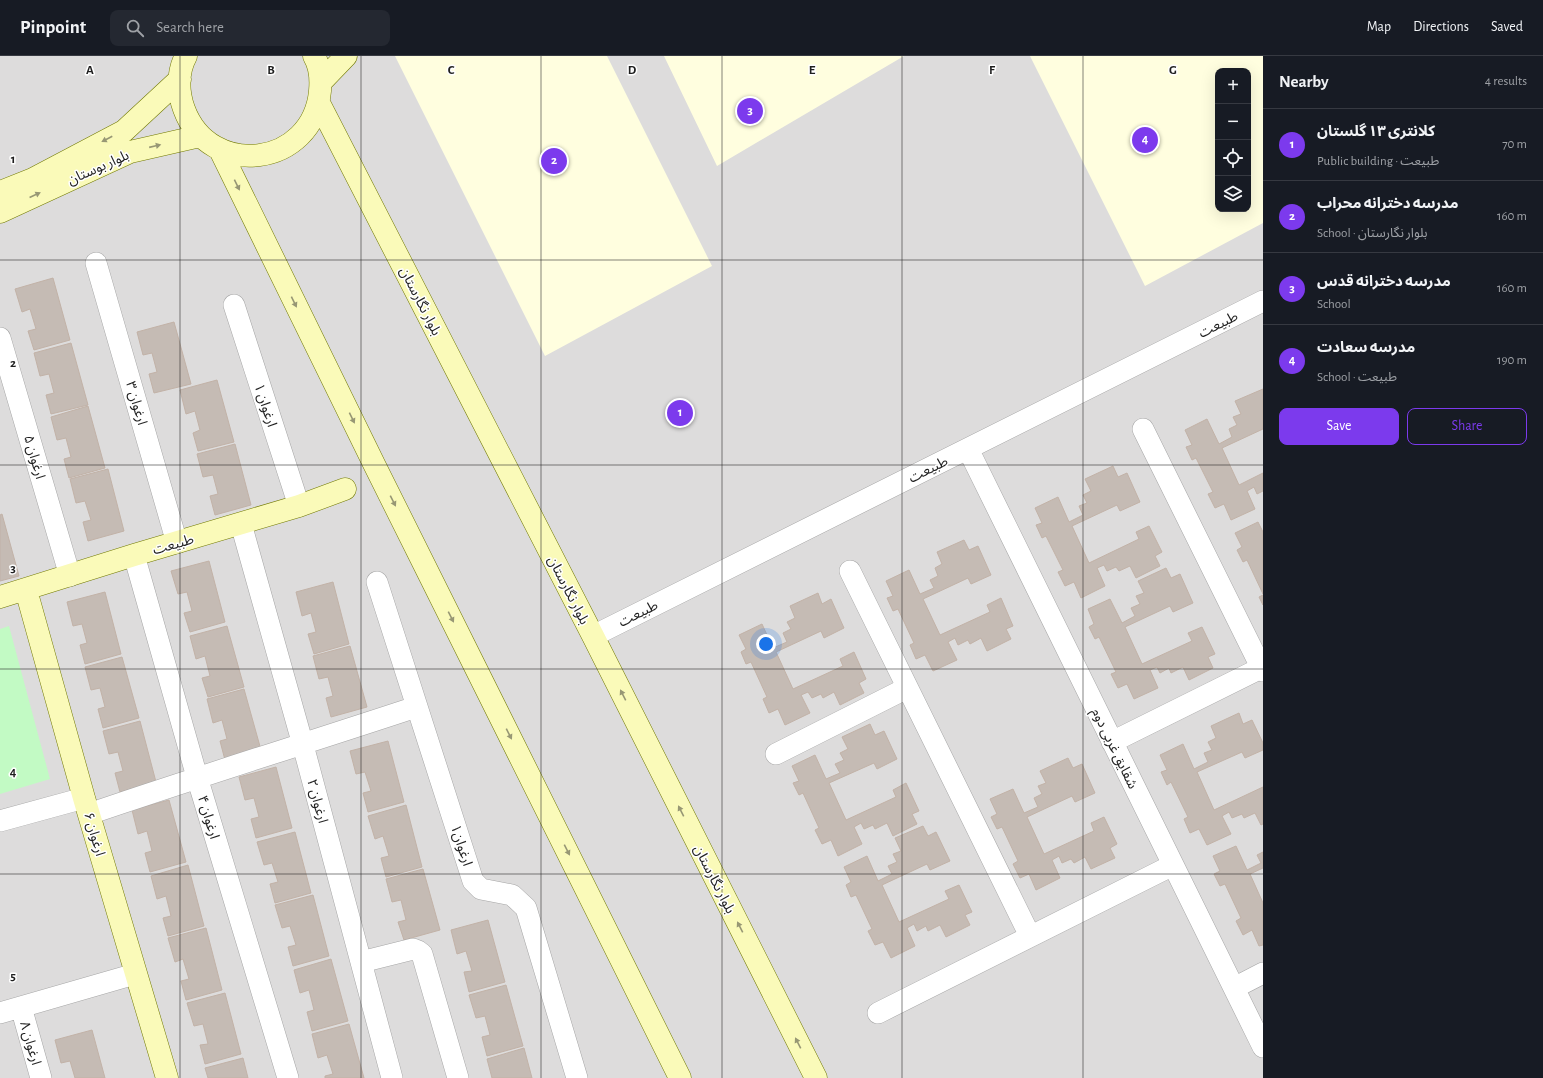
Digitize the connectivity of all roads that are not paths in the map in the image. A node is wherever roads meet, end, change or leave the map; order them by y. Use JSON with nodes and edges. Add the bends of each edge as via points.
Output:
{"nodes":[{"id":1,"x":314,"y":56,"type":"edge"},
{"id":2,"x":346,"y":56,"type":"edge"},
{"id":3,"x":183,"y":62,"type":"edge"},
{"id":4,"x":320,"y":92,"type":"junction"},
{"id":5,"x":200,"y":136,"type":"junction"},
{"id":6,"x":220,"y":150,"type":"junction"},
{"id":7,"x":0,"y":192,"type":"edge"},
{"id":8,"x":0,"y":212,"type":"edge"},
{"id":9,"x":96,"y":263,"type":"dead end"},
{"id":10,"x":1263,"y":301,"type":"edge"},
{"id":11,"x":234,"y":305,"type":"dead end"},
{"id":12,"x":0,"y":338,"type":"edge"},
{"id":13,"x":1143,"y":429,"type":"dead end"},
{"id":14,"x":968,"y":449,"type":"junction"},
{"id":15,"x":345,"y":489,"type":"dead end"},
{"id":16,"x":299,"y":506,"type":"junction"},
{"id":17,"x":241,"y":524,"type":"junction"},
{"id":18,"x":177,"y":543,"type":"junction"},
{"id":19,"x":134,"y":555,"type":"junction"},
{"id":20,"x":850,"y":571,"type":"dead end"},
{"id":21,"x":70,"y":576,"type":"junction"},
{"id":22,"x":377,"y":582,"type":"dead end"},
{"id":23,"x":26,"y":590,"type":"junction"},
{"id":24,"x":0,"y":597,"type":"edge"},
{"id":25,"x":593,"y":636,"type":"junction"},
{"id":26,"x":1262,"y":668,"type":"edge"},
{"id":27,"x":908,"y":688,"type":"junction"},
{"id":28,"x":416,"y":707,"type":"junction"},
{"id":29,"x":1112,"y":742,"type":"junction"},
{"id":30,"x":303,"y":745,"type":"junction"},
{"id":31,"x":776,"y":754,"type":"dead end"},
{"id":32,"x":197,"y":777,"type":"junction"},
{"id":33,"x":86,"y":806,"type":"junction"},
{"id":34,"x":0,"y":821,"type":"edge"},
{"id":35,"x":1173,"y":865,"type":"junction"},
{"id":36,"x":1030,"y":936,"type":"junction"},
{"id":37,"x":361,"y":962,"type":"junction"},
{"id":38,"x":1263,"y":973,"type":"edge"},
{"id":39,"x":135,"y":974,"type":"junction"},
{"id":40,"x":1234,"y":988,"type":"junction"},
{"id":41,"x":21,"y":1007,"type":"junction"},
{"id":42,"x":0,"y":1013,"type":"edge"},
{"id":43,"x":878,"y":1013,"type":"dead end"},
{"id":44,"x":1263,"y":1047,"type":"edge"},
{"id":45,"x":41,"y":1078,"type":"edge"},
{"id":46,"x":167,"y":1078,"type":"edge"},
{"id":47,"x":288,"y":1078,"type":"edge"},
{"id":48,"x":392,"y":1078,"type":"edge"},
{"id":49,"x":458,"y":1078,"type":"edge"},
{"id":50,"x":577,"y":1078,"type":"edge"},
{"id":51,"x":680,"y":1078,"type":"edge"},
{"id":52,"x":816,"y":1078,"type":"edge"}],
"edges":[{"from":1,"to":4,"type":"main road","name":"بلوار نگارستان"},
{"from":2,"to":4,"type":"main road"},
{"from":3,"to":5,"type":"main road","via":[[180,100],[188,119]]},
{"from":3,"to":7,"type":"main road","name":"بلوار بوستان","one_way":true,"via":[[124,131],[33,179]]},
{"from":4,"to":6,"type":"main road","via":[[311,122],[298,138],[280,150],[261,156],[240,156]]},
{"from":4,"to":25,"type":"main road","name":"بلوار نگارستان"},
{"from":5,"to":6,"type":"main road"},
{"from":8,"to":5,"type":"main road","name":"بلوار بوستان","one_way":true,"via":[[130,152]]},
{"from":6,"to":51,"type":"main road","one_way":true},
{"from":9,"to":18,"type":"street","name":"ارغوان ۳"},
{"from":10,"to":14,"type":"street","name":"طبیعت"},
{"from":11,"to":16,"type":"street","name":"ارغوان ۱"},
{"from":12,"to":21,"type":"street","name":"ارغوان ۵"},
{"from":13,"to":26,"type":"street"},
{"from":14,"to":25,"type":"street","name":"طبیعت"},
{"from":14,"to":29,"type":"street","name":"شقایق غربی دوم"},
{"from":15,"to":16,"type":"main road","name":"طبیعت"},
{"from":16,"to":17,"type":"main road","name":"طبیعت"},
{"from":17,"to":18,"type":"main road","name":"طبیعت"},
{"from":17,"to":30,"type":"street","name":"ارغوان ۲"},
{"from":18,"to":19,"type":"main road","name":"طبیعت"},
{"from":19,"to":21,"type":"main road","name":"طبیعت"},
{"from":19,"to":32,"type":"street","name":"ارغوان ۴"},
{"from":20,"to":27,"type":"street"},
{"from":21,"to":23,"type":"main road","name":"طبیعت"},
{"from":22,"to":28,"type":"street","name":"ارغوان۱"},
{"from":23,"to":24,"type":"main road","name":"طبیعت"},
{"from":23,"to":33,"type":"main road","name":"ارغوان ۶"},
{"from":52,"to":25,"type":"main road","name":"بلوار نگارستان","one_way":true},
{"from":26,"to":29,"type":"street"},
{"from":27,"to":31,"type":"street"},
{"from":27,"to":36,"type":"street"},
{"from":28,"to":30,"type":"street"},
{"from":28,"to":50,"type":"street","name":"ارغوان۱","via":[[474,881],[481,889],[512,895],[526,908]]},
{"from":29,"to":35,"type":"street","name":"شقایق غربی دوم"},
{"from":30,"to":32,"type":"street"},
{"from":30,"to":37,"type":"street","name":"ارغوان ۲"},
{"from":32,"to":33,"type":"street"},
{"from":32,"to":47,"type":"street","name":"ارغوان ۴"},
{"from":33,"to":34,"type":"street"},
{"from":33,"to":39,"type":"main road","name":"ارغوان ۶"},
{"from":35,"to":36,"type":"street"},
{"from":35,"to":40,"type":"street","name":"شقایق غربی دوم"},
{"from":36,"to":43,"type":"street"},
{"from":37,"to":48,"type":"street","name":"ارغوان ۲"},
{"from":37,"to":49,"type":"street","via":[[414,949],[422,954]]},
{"from":38,"to":40,"type":"street"},
{"from":39,"to":41,"type":"street"},
{"from":39,"to":46,"type":"main road","name":"ارغوان ۶"},
{"from":40,"to":44,"type":"street","name":"شقایق غربی دوم"},
{"from":41,"to":42,"type":"street"},
{"from":41,"to":45,"type":"street","name":"ارغوان ۸"}]}
